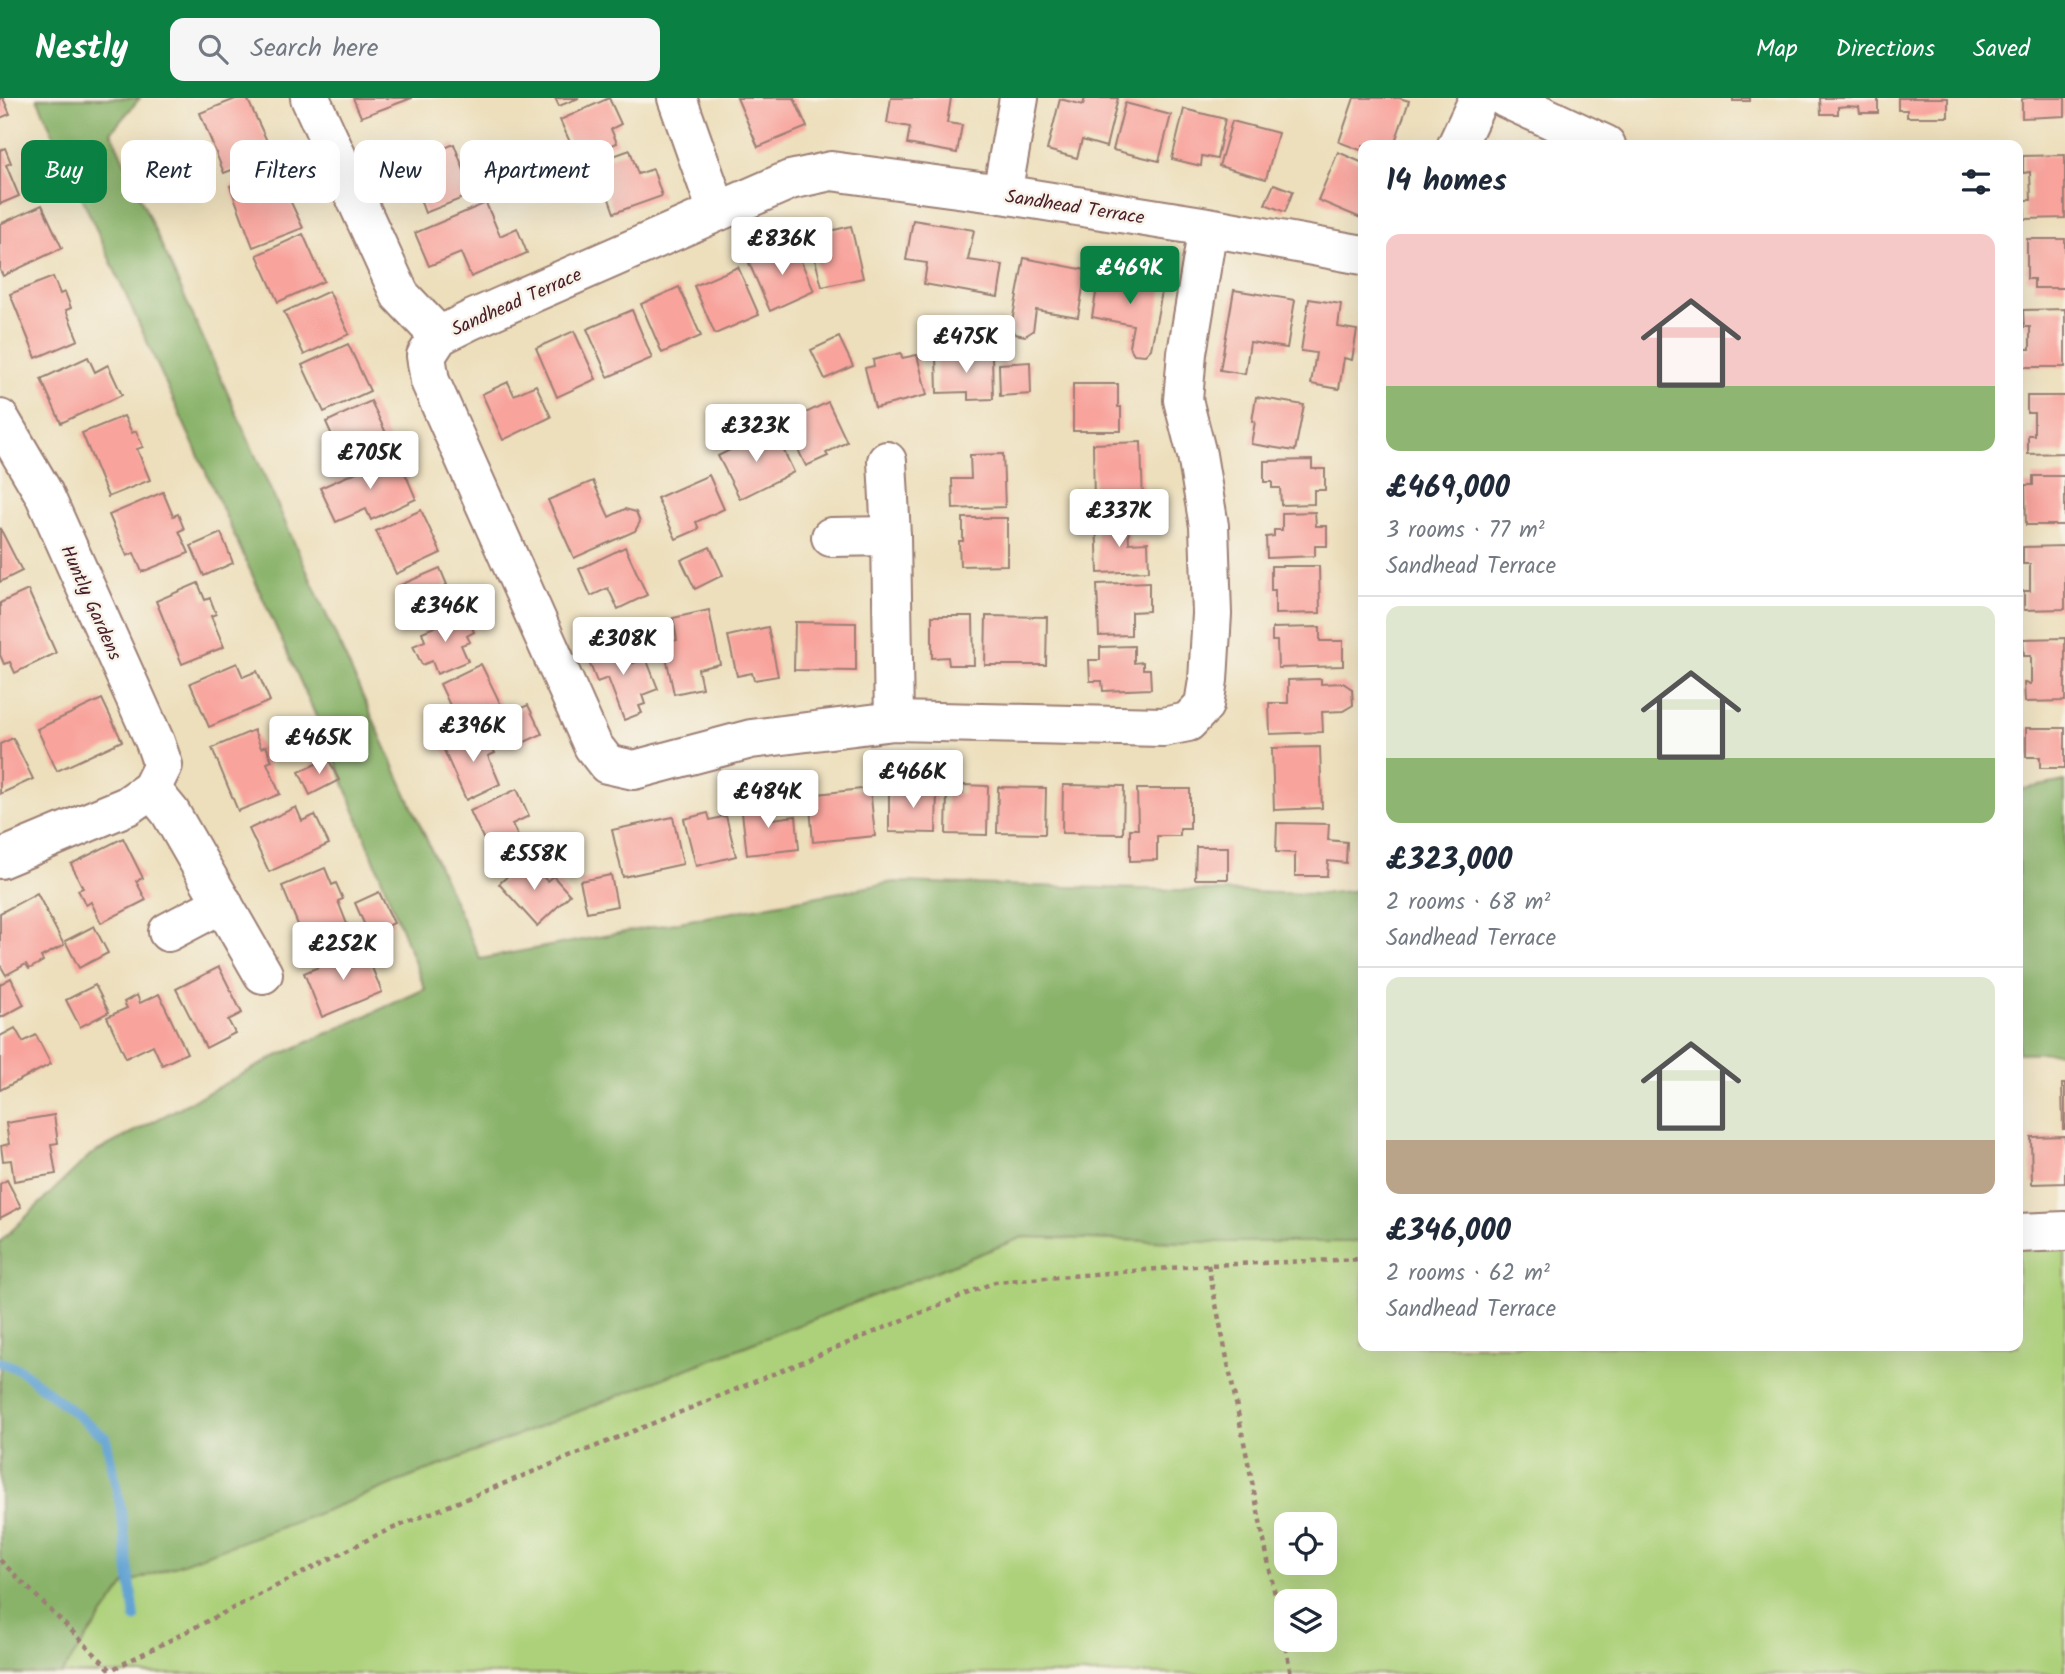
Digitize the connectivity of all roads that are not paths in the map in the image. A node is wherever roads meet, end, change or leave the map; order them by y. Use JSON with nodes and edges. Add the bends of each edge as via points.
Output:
{"nodes":[{"id":1,"x":310,"y":98,"type":"edge"},
{"id":2,"x":677,"y":98,"type":"edge"},
{"id":3,"x":1019,"y":98,"type":"edge"},
{"id":4,"x":1479,"y":98,"type":"edge"},
{"id":5,"x":1506,"y":98,"type":"edge"},
{"id":6,"x":1459,"y":140,"type":"edge"},
{"id":7,"x":1595,"y":140,"type":"edge"},
{"id":8,"x":1002,"y":194,"type":"junction"},
{"id":9,"x":717,"y":211,"type":"junction"},
{"id":10,"x":1208,"y":227,"type":"junction"},
{"id":11,"x":1358,"y":254,"type":"edge"},
{"id":12,"x":439,"y":336,"type":"junction"},
{"id":13,"x":0,"y":419,"type":"edge"},
{"id":14,"x":887,"y":461,"type":"dead end"},
{"id":15,"x":891,"y":536,"type":"junction"},
{"id":16,"x":831,"y":537,"type":"dead end"},
{"id":17,"x":894,"y":721,"type":"junction"},
{"id":18,"x":150,"y":789,"type":"junction"},
{"id":19,"x":0,"y":859,"type":"edge"},
{"id":20,"x":223,"y":903,"type":"junction"},
{"id":21,"x":168,"y":932,"type":"dead end"},
{"id":22,"x":263,"y":974,"type":"dead end"},
{"id":23,"x":2065,"y":1231,"type":"edge"},
{"id":24,"x":2023,"y":1233,"type":"edge"}],
"edges":[{"from":1,"to":12,"type":"street","via":[[400,295]]},
{"from":2,"to":9,"type":"street"},
{"from":3,"to":8,"type":"street"},
{"from":4,"to":6,"type":"street"},
{"from":5,"to":7,"type":"street"},
{"from":8,"to":9,"type":"street","name":"Sandhead Terrace","via":[[831,170],[790,180]]},
{"from":8,"to":10,"type":"street","name":"Sandhead Terrace"},
{"from":9,"to":12,"type":"street","name":"Sandhead Terrace"},
{"from":10,"to":11,"type":"street","name":"Sandhead Terrace"},
{"from":10,"to":17,"type":"street","name":"Sandhead Terrace","via":[[1183,400],[1209,526],[1212,614],[1204,705],[1188,722],[1163,727]]},
{"from":12,"to":17,"type":"street","name":"Sandhead Terrace","via":[[426,356],[430,381],[593,746],[607,764],[634,770],[751,739]]},
{"from":13,"to":18,"type":"street","name":"Huntly Gardens","via":[[44,494],[155,742],[163,765]]},
{"from":14,"to":15,"type":"street"},
{"from":15,"to":16,"type":"street"},
{"from":15,"to":17,"type":"street"},
{"from":18,"to":19,"type":"street","via":[[127,806]]},
{"from":18,"to":20,"type":"street","via":[[170,812]]},
{"from":20,"to":21,"type":"street"},
{"from":20,"to":22,"type":"street"},
{"from":23,"to":24,"type":"street"}]}
